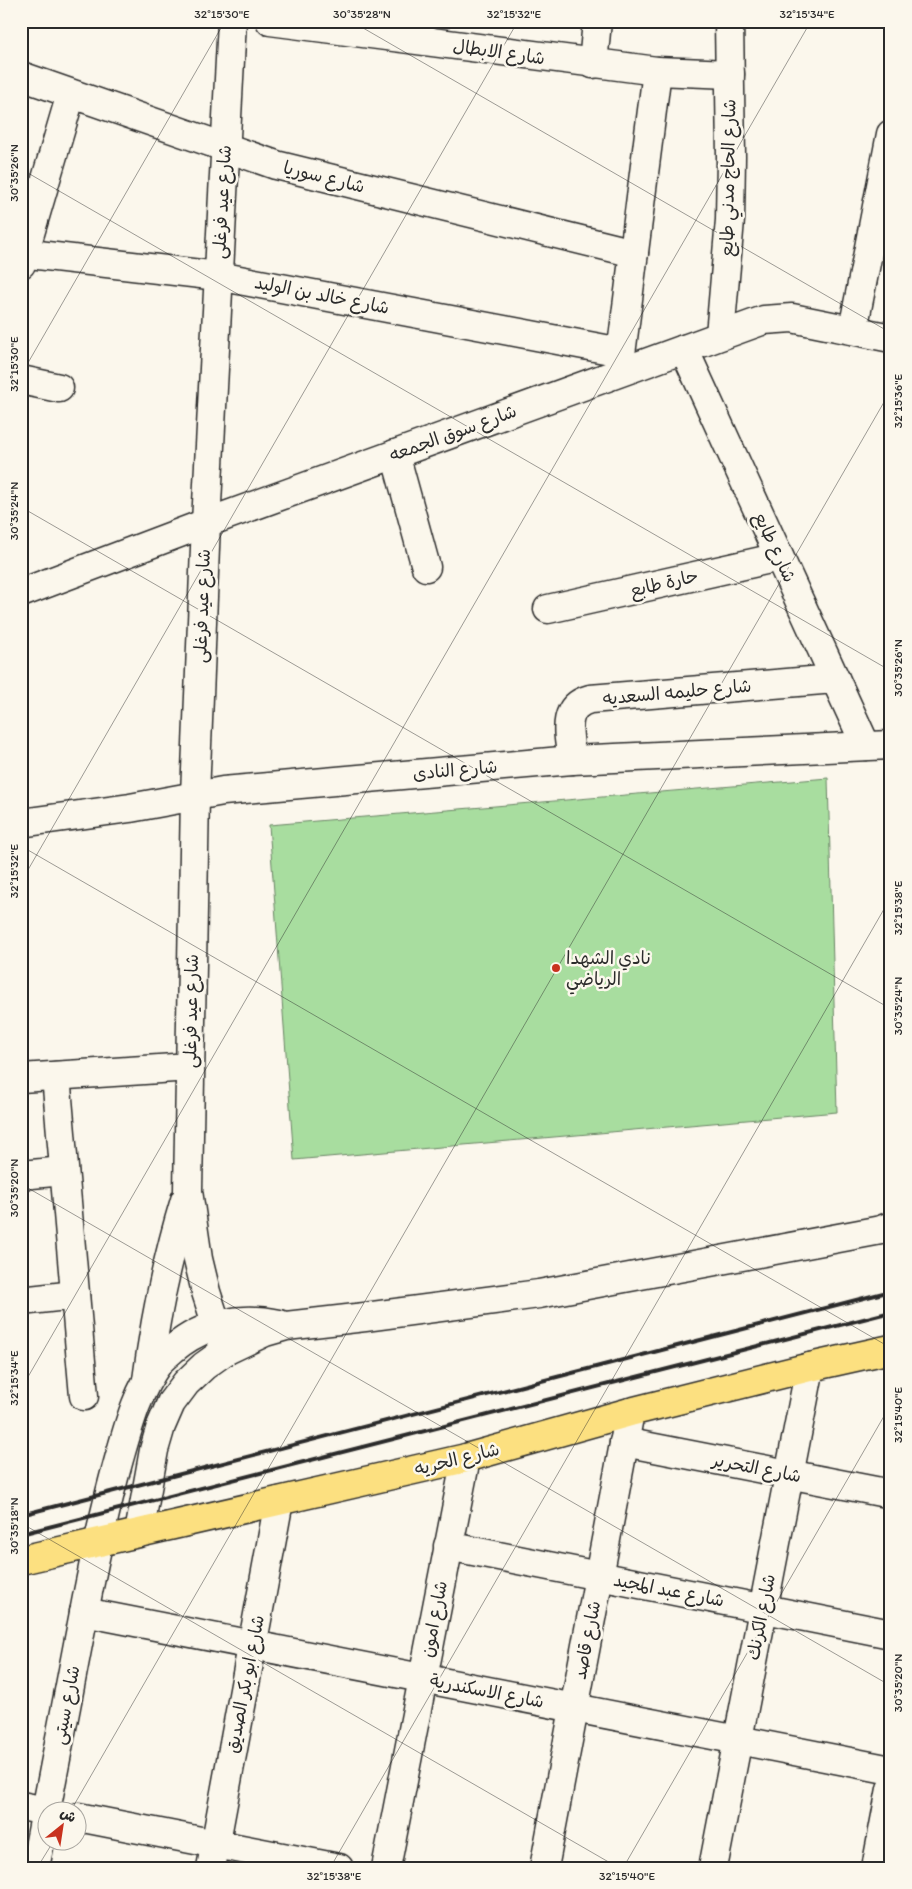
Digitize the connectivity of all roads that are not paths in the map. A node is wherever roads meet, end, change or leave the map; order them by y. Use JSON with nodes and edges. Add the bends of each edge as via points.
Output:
{"nodes":[{"id":1,"x":232,"y":21,"type":"edge"},
{"id":2,"x":270,"y":21,"type":"edge"},
{"id":3,"x":596,"y":21,"type":"edge"},
{"id":4,"x":729,"y":21,"type":"edge"},
{"id":5,"x":593,"y":64,"type":"junction"},
{"id":6,"x":657,"y":71,"type":"junction"},
{"id":7,"x":730,"y":74,"type":"junction"},
{"id":8,"x":21,"y":76,"type":"edge"},
{"id":9,"x":70,"y":94,"type":"junction"},
{"id":10,"x":891,"y":134,"type":"edge"},
{"id":11,"x":226,"y":148,"type":"junction"},
{"id":12,"x":881,"y":232,"type":"edge"},
{"id":13,"x":634,"y":253,"type":"junction"},
{"id":14,"x":22,"y":257,"type":"edge"},
{"id":15,"x":218,"y":276,"type":"junction"},
{"id":16,"x":854,"y":330,"type":"junction"},
{"id":17,"x":720,"y":335,"type":"junction"},
{"id":18,"x":891,"y":338,"type":"edge"},
{"id":19,"x":684,"y":348,"type":"junction"},
{"id":20,"x":620,"y":362,"type":"junction"},
{"id":21,"x":21,"y":380,"type":"edge"},
{"id":22,"x":59,"y":388,"type":"dead end"},
{"id":23,"x":396,"y":454,"type":"junction"},
{"id":24,"x":206,"y":522,"type":"junction"},
{"id":25,"x":779,"y":556,"type":"junction"},
{"id":26,"x":426,"y":567,"type":"dead end"},
{"id":27,"x":21,"y":593,"type":"edge"},
{"id":28,"x":548,"y":609,"type":"dead end"},
{"id":29,"x":835,"y":679,"type":"junction"},
{"id":30,"x":878,"y":745,"type":"edge"},
{"id":31,"x":572,"y":760,"type":"junction"},
{"id":32,"x":195,"y":795,"type":"junction"},
{"id":33,"x":21,"y":823,"type":"edge"},
{"id":34,"x":190,"y":1067,"type":"junction"},
{"id":35,"x":56,"y":1076,"type":"junction"},
{"id":36,"x":21,"y":1078,"type":"edge"},
{"id":37,"x":64,"y":1171,"type":"junction"},
{"id":38,"x":21,"y":1175,"type":"edge"},
{"id":39,"x":188,"y":1191,"type":"junction"},
{"id":40,"x":891,"y":1226,"type":"edge"},
{"id":41,"x":75,"y":1295,"type":"junction"},
{"id":42,"x":21,"y":1301,"type":"edge"},
{"id":43,"x":216,"y":1325,"type":"junction"},
{"id":44,"x":286,"y":1326,"type":"junction"},
{"id":45,"x":891,"y":1349,"type":"edge"},
{"id":46,"x":226,"y":1351,"type":"junction"},
{"id":47,"x":810,"y":1367,"type":"junction"},
{"id":48,"x":147,"y":1380,"type":"junction"},
{"id":49,"x":84,"y":1396,"type":"dead end"},
{"id":50,"x":630,"y":1412,"type":"junction"},
{"id":51,"x":624,"y":1442,"type":"junction"},
{"id":52,"x":466,"y":1458,"type":"junction"},
{"id":53,"x":789,"y":1475,"type":"junction"},
{"id":54,"x":891,"y":1494,"type":"edge"},
{"id":55,"x":279,"y":1501,"type":"junction"},
{"id":56,"x":140,"y":1533,"type":"junction"},
{"id":57,"x":97,"y":1543,"type":"junction"},
{"id":58,"x":448,"y":1546,"type":"junction"},
{"id":59,"x":21,"y":1560,"type":"edge"},
{"id":60,"x":599,"y":1576,"type":"junction"},
{"id":61,"x":763,"y":1609,"type":"junction"},
{"id":62,"x":84,"y":1612,"type":"junction"},
{"id":63,"x":891,"y":1634,"type":"edge"},
{"id":64,"x":252,"y":1644,"type":"junction"},
{"id":65,"x":422,"y":1678,"type":"junction"},
{"id":66,"x":574,"y":1708,"type":"junction"},
{"id":67,"x":738,"y":1740,"type":"junction"},
{"id":68,"x":891,"y":1770,"type":"edge"},
{"id":69,"x":891,"y":1789,"type":"edge"},
{"id":70,"x":41,"y":1802,"type":"edge"},
{"id":71,"x":88,"y":1820,"type":"edge"},
{"id":72,"x":38,"y":1824,"type":"edge"},
{"id":73,"x":213,"y":1856,"type":"edge"},
{"id":74,"x":35,"y":1868,"type":"edge"},
{"id":75,"x":339,"y":1868,"type":"edge"},
{"id":76,"x":386,"y":1868,"type":"edge"},
{"id":77,"x":544,"y":1868,"type":"edge"},
{"id":78,"x":713,"y":1868,"type":"edge"},
{"id":79,"x":876,"y":1868,"type":"edge"}],
"edges":[{"from":1,"to":11,"type":"street","name":"شارع عيد فرغلى"},
{"from":2,"to":5,"type":"street","name":"شارع الابطال"},
{"from":3,"to":5,"type":"street"},
{"from":4,"to":7,"type":"street","name":"شارع الحاج مدني طايع"},
{"from":5,"to":6,"type":"street","name":"شارع الابطال"},
{"from":6,"to":7,"type":"street","name":"شارع الابطال"},
{"from":6,"to":13,"type":"street"},
{"from":7,"to":17,"type":"street","name":"شارع الحاج مدني طايع","via":[[730,220]]},
{"from":8,"to":9,"type":"street","name":"شارع سوريا"},
{"from":9,"to":11,"type":"street","name":"شارع سوريا"},
{"from":9,"to":14,"type":"street"},
{"from":10,"to":12,"type":"street"},
{"from":11,"to":13,"type":"street","name":"شارع سوريا","via":[[276,165]]},
{"from":11,"to":15,"type":"street","name":"شارع عيد فرغلى"},
{"from":12,"to":16,"type":"street"},
{"from":13,"to":20,"type":"street"},
{"from":14,"to":15,"type":"street","name":"شارع خالد بن الوليد"},
{"from":15,"to":20,"type":"street","name":"شارع خالد بن الوليد"},
{"from":15,"to":24,"type":"street","name":"شارع عيد فرغلى"},
{"from":16,"to":17,"type":"street","name":"شارع سوق الجمعه","via":[[778,318]]},
{"from":16,"to":18,"type":"street","name":"شارع سوق الجمعه"},
{"from":17,"to":19,"type":"street","name":"شارع سوق الجمعه"},
{"from":19,"to":20,"type":"street","name":"شارع سوق الجمعه"},
{"from":19,"to":25,"type":"street","name":"شارع طايع"},
{"from":20,"to":23,"type":"street","name":"شارع سوق الجمعه"},
{"from":21,"to":22,"type":"street"},
{"from":23,"to":24,"type":"street","name":"شارع سوق الجمعه"},
{"from":23,"to":26,"type":"street"},
{"from":24,"to":27,"type":"street","name":"شارع سوق الجمعه"},
{"from":24,"to":32,"type":"street","name":"شارع عيد فرغلى"},
{"from":25,"to":28,"type":"street","name":"حارة طابع"},
{"from":25,"to":29,"type":"street","name":"شارع طايع"},
{"from":29,"to":30,"type":"street","name":"شارع طايع"},
{"from":29,"to":31,"type":"street","name":"شارع حليمه السعديه","via":[[581,701],[570,714],[568,724]]},
{"from":30,"to":31,"type":"street","name":"شارع النادى"},
{"from":31,"to":32,"type":"street","name":"شارع النادى"},
{"from":32,"to":33,"type":"street","name":"شارع النادى","via":[[130,808]]},
{"from":32,"to":34,"type":"street","name":"شارع عيد فرغلى"},
{"from":34,"to":35,"type":"street"},
{"from":34,"to":39,"type":"street","name":"شارع عيد فرغلى"},
{"from":35,"to":36,"type":"street"},
{"from":35,"to":37,"type":"street"},
{"from":37,"to":38,"type":"street"},
{"from":37,"to":41,"type":"street"},
{"from":39,"to":43,"type":"street","name":"شارع عيد فرغلى","via":[[198,1259]]},
{"from":39,"to":48,"type":"street","name":"شارع عيد فرغلى","via":[[162,1284]]},
{"from":40,"to":44,"type":"street","via":[[539,1294]]},
{"from":41,"to":42,"type":"street"},
{"from":41,"to":49,"type":"street"},
{"from":43,"to":44,"type":"street","via":[[262,1320]]},
{"from":43,"to":46,"type":"street","name":"شارع عيد فرغلى"},
{"from":43,"to":48,"type":"street","via":[[180,1344],[161,1360]]},
{"from":44,"to":46,"type":"street","via":[[265,1332]]},
{"from":45,"to":47,"type":"main road","name":"شارع الحريه"},
{"from":46,"to":56,"type":"street","via":[[186,1383],[171,1403],[154,1450]]},
{"from":47,"to":50,"type":"main road","name":"شارع الحريه"},
{"from":47,"to":53,"type":"street","name":"شارع الكرنك"},
{"from":48,"to":57,"type":"street","name":"شارع سيتى","via":[[128,1423]]},
{"from":50,"to":51,"type":"street","name":"شارع قاصد"},
{"from":50,"to":52,"type":"main road","name":"شارع الحريه"},
{"from":51,"to":53,"type":"street","name":"شارع التحرير"},
{"from":51,"to":60,"type":"street","name":"شارع قاصد"},
{"from":52,"to":55,"type":"main road","name":"شارع الحريه"},
{"from":52,"to":58,"type":"street","name":"شارع امون"},
{"from":53,"to":54,"type":"street","name":"شارع التحرير"},
{"from":53,"to":61,"type":"street","name":"شارع الكرنك"},
{"from":55,"to":56,"type":"main road","name":"شارع الحريه"},
{"from":55,"to":64,"type":"street","name":"شارع ابو بكر الصديق"},
{"from":56,"to":57,"type":"main road","name":"شارع الحريه"},
{"from":57,"to":59,"type":"main road","name":"شارع الحريه"},
{"from":57,"to":62,"type":"street","name":"شارع سيتى"},
{"from":58,"to":60,"type":"street","name":"شارع عبد المجيد"},
{"from":58,"to":65,"type":"street","name":"شارع امون"},
{"from":60,"to":61,"type":"street","name":"شارع عبد المجيد"},
{"from":60,"to":66,"type":"street","name":"شارع قاصد"},
{"from":61,"to":63,"type":"street","name":"شارع عبد المجيد"},
{"from":61,"to":67,"type":"street","name":"شارع الكرنك"},
{"from":62,"to":64,"type":"street","name":"شارع الاسكندرية"},
{"from":62,"to":70,"type":"street","name":"شارع سيتى"},
{"from":64,"to":65,"type":"street","name":"شارع الاسكندرية"},
{"from":64,"to":73,"type":"street","name":"شارع ابو بكر الصديق"},
{"from":65,"to":66,"type":"street","name":"شارع الاسكندرية"},
{"from":65,"to":76,"type":"street","name":"شارع امون"},
{"from":66,"to":67,"type":"street","name":"شارع الاسكندرية"},
{"from":66,"to":77,"type":"street","name":"شارع قاصد"},
{"from":67,"to":68,"type":"street","name":"شارع الاسكندرية"},
{"from":67,"to":78,"type":"street","name":"شارع الكرنك"},
{"from":69,"to":79,"type":"street"},
{"from":71,"to":73,"type":"street"},
{"from":72,"to":74,"type":"street","name":"شارع سيتى"},
{"from":73,"to":75,"type":"street"}]}
